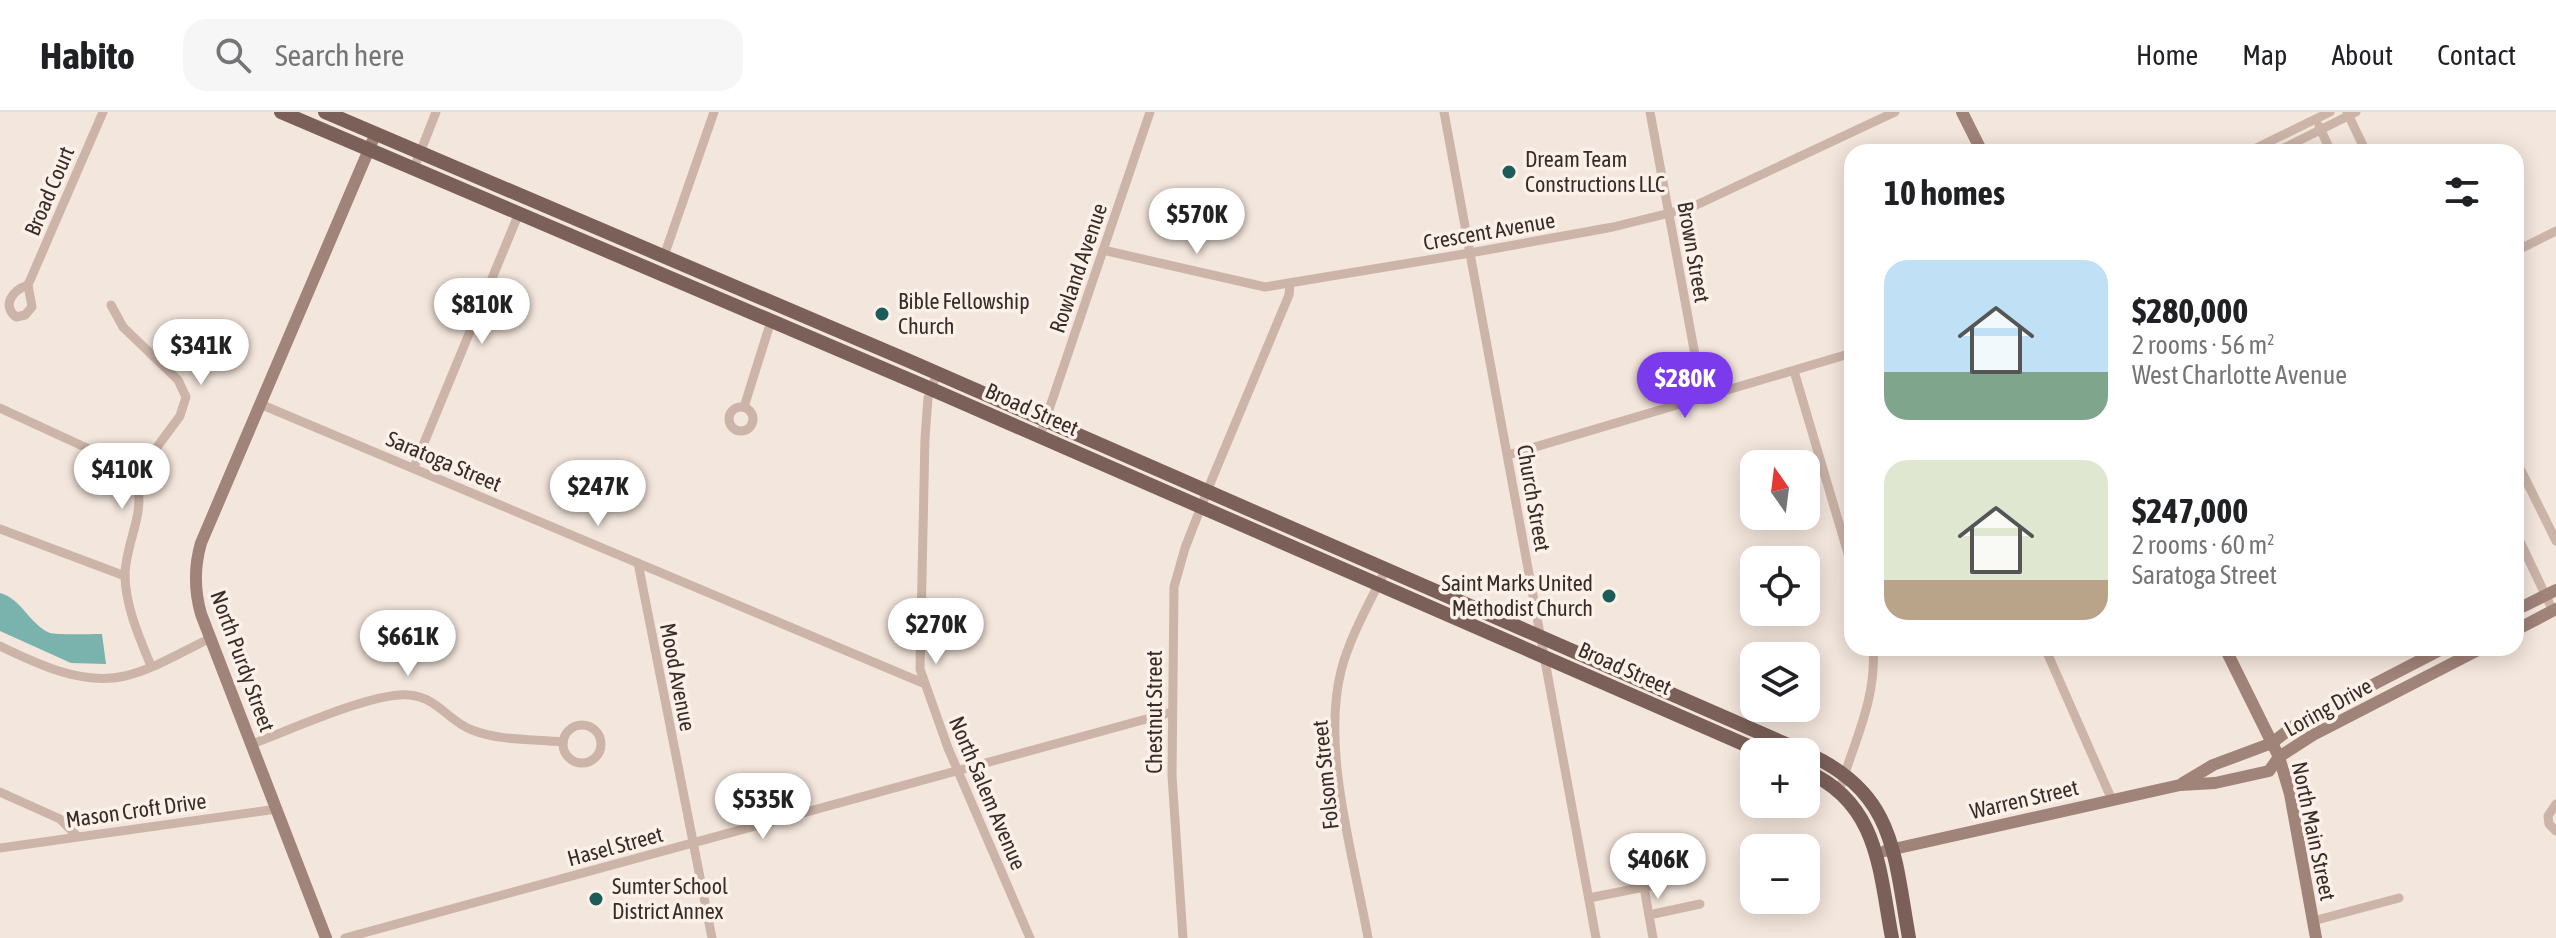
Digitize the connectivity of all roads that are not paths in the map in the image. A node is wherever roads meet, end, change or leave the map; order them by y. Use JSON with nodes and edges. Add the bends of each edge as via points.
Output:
{"nodes":[{"id":1,"x":103,"y":112,"type":"edge"},
{"id":2,"x":281,"y":112,"type":"edge"},
{"id":3,"x":325,"y":112,"type":"edge"},
{"id":4,"x":436,"y":112,"type":"edge"},
{"id":5,"x":714,"y":112,"type":"edge"},
{"id":6,"x":1150,"y":112,"type":"edge"},
{"id":7,"x":1444,"y":112,"type":"edge"},
{"id":8,"x":1650,"y":112,"type":"edge"},
{"id":9,"x":1895,"y":112,"type":"edge"},
{"id":10,"x":1962,"y":112,"type":"edge"},
{"id":11,"x":2330,"y":112,"type":"edge"},
{"id":12,"x":2337,"y":112,"type":"edge"},
{"id":13,"x":2350,"y":113,"type":"edge"},
{"id":14,"x":2316,"y":119,"type":"junction"},
{"id":15,"x":2320,"y":130,"type":"junction"},
{"id":16,"x":376,"y":133,"type":"junction"},
{"id":17,"x":1978,"y":144,"type":"edge"},
{"id":18,"x":2264,"y":144,"type":"edge"},
{"id":19,"x":2292,"y":144,"type":"edge"},
{"id":20,"x":2327,"y":144,"type":"edge"},
{"id":21,"x":2363,"y":144,"type":"edge"},
{"id":22,"x":370,"y":149,"type":"junction"},
{"id":23,"x":421,"y":152,"type":"junction"},
{"id":24,"x":414,"y":168,"type":"junction"},
{"id":25,"x":519,"y":213,"type":"junction"},
{"id":26,"x":1669,"y":215,"type":"junction"},
{"id":27,"x":2556,"y":231,"type":"edge"},
{"id":28,"x":2524,"y":247,"type":"edge"},
{"id":29,"x":1103,"y":250,"type":"junction"},
{"id":30,"x":1470,"y":253,"type":"junction"},
{"id":31,"x":664,"y":256,"type":"junction"},
{"id":32,"x":1290,"y":284,"type":"junction"},
{"id":33,"x":28,"y":285,"type":"dead end"},
{"id":34,"x":111,"y":305,"type":"dead end"},
{"id":35,"x":771,"y":321,"type":"junction"},
{"id":36,"x":1844,"y":355,"type":"edge"},
{"id":37,"x":1794,"y":371,"type":"junction"},
{"id":38,"x":937,"y":373,"type":"junction"},
{"id":39,"x":931,"y":389,"type":"junction"},
{"id":40,"x":1703,"y":398,"type":"junction"},
{"id":41,"x":260,"y":404,"type":"junction"},
{"id":42,"x":744,"y":407,"type":"dead end"},
{"id":43,"x":0,"y":408,"type":"edge"},
{"id":44,"x":1045,"y":420,"type":"junction"},
{"id":45,"x":1040,"y":436,"type":"junction"},
{"id":46,"x":1508,"y":455,"type":"junction"},
{"id":47,"x":414,"y":467,"type":"junction"},
{"id":48,"x":2524,"y":476,"type":"edge"},
{"id":49,"x":134,"y":478,"type":"junction"},
{"id":50,"x":1207,"y":491,"type":"junction"},
{"id":51,"x":1201,"y":507,"type":"junction"},
{"id":52,"x":0,"y":529,"type":"edge"},
{"id":53,"x":1844,"y":540,"type":"edge"},
{"id":54,"x":2556,"y":541,"type":"edge"},
{"id":55,"x":2524,"y":546,"type":"edge"},
{"id":56,"x":638,"y":563,"type":"junction"},
{"id":57,"x":1386,"y":569,"type":"junction"},
{"id":58,"x":125,"y":576,"type":"junction"},
{"id":59,"x":1379,"y":585,"type":"junction"},
{"id":60,"x":2551,"y":592,"type":"edge"},
{"id":61,"x":2524,"y":606,"type":"edge"},
{"id":62,"x":2555,"y":610,"type":"edge"},
{"id":63,"x":2524,"y":626,"type":"edge"},
{"id":64,"x":1541,"y":637,"type":"junction"},
{"id":65,"x":211,"y":638,"type":"junction"},
{"id":66,"x":0,"y":646,"type":"edge"},
{"id":67,"x":1873,"y":656,"type":"edge"},
{"id":68,"x":2049,"y":656,"type":"edge"},
{"id":69,"x":2229,"y":656,"type":"edge"},
{"id":70,"x":2429,"y":656,"type":"edge"},
{"id":71,"x":2466,"y":656,"type":"edge"},
{"id":72,"x":1545,"y":657,"type":"junction"},
{"id":73,"x":151,"y":666,"type":"junction"},
{"id":74,"x":923,"y":683,"type":"junction"},
{"id":75,"x":1172,"y":712,"type":"junction"},
{"id":76,"x":1773,"y":738,"type":"edge"},
{"id":77,"x":563,"y":742,"type":"junction"},
{"id":78,"x":1740,"y":742,"type":"edge"},
{"id":79,"x":2272,"y":743,"type":"junction"},
{"id":80,"x":252,"y":744,"type":"junction"},
{"id":81,"x":2279,"y":757,"type":"junction"},
{"id":82,"x":1820,"y":759,"type":"edge"},
{"id":83,"x":958,"y":770,"type":"junction"},
{"id":84,"x":1844,"y":774,"type":"junction"},
{"id":85,"x":1820,"y":778,"type":"edge"},
{"id":86,"x":2180,"y":785,"type":"junction"},
{"id":87,"x":0,"y":792,"type":"edge"},
{"id":88,"x":1839,"y":792,"type":"junction"},
{"id":89,"x":2112,"y":800,"type":"junction"},
{"id":90,"x":2556,"y":804,"type":"edge"},
{"id":91,"x":277,"y":809,"type":"junction"},
{"id":92,"x":2556,"y":831,"type":"edge"},
{"id":93,"x":77,"y":836,"type":"junction"},
{"id":94,"x":692,"y":843,"type":"junction"},
{"id":95,"x":0,"y":848,"type":"edge"},
{"id":96,"x":1892,"y":849,"type":"junction"},
{"id":97,"x":1657,"y":852,"type":"dead end"},
{"id":98,"x":1876,"y":852,"type":"junction"},
{"id":99,"x":1644,"y":887,"type":"junction"},
{"id":100,"x":1589,"y":898,"type":"junction"},
{"id":101,"x":2399,"y":898,"type":"dead end"},
{"id":102,"x":1700,"y":904,"type":"dead end"},
{"id":103,"x":1649,"y":915,"type":"junction"},
{"id":104,"x":2313,"y":921,"type":"junction"},
{"id":105,"x":326,"y":938,"type":"edge"},
{"id":106,"x":345,"y":938,"type":"edge"},
{"id":107,"x":712,"y":938,"type":"edge"},
{"id":108,"x":1030,"y":938,"type":"edge"},
{"id":109,"x":1183,"y":938,"type":"edge"},
{"id":110,"x":1368,"y":938,"type":"edge"},
{"id":111,"x":1596,"y":938,"type":"edge"},
{"id":112,"x":1653,"y":938,"type":"edge"},
{"id":113,"x":1892,"y":938,"type":"edge"},
{"id":114,"x":1909,"y":938,"type":"edge"},
{"id":115,"x":2316,"y":938,"type":"edge"}],
"edges":[{"from":1,"to":33,"type":"street","name":"Broad Court"},
{"from":2,"to":22,"type":"main road","name":"Broad Street"},
{"from":3,"to":16,"type":"main road","name":"Broad Street"},
{"from":4,"to":23,"type":"street"},
{"from":5,"to":31,"type":"street"},
{"from":6,"to":29,"type":"street","name":"Rowland Avenue"},
{"from":7,"to":30,"type":"street","name":"Church Street"},
{"from":8,"to":26,"type":"street","name":"Brown Street"},
{"from":9,"to":26,"type":"street","name":"Crescent Avenue"},
{"from":10,"to":17,"type":"street"},
{"from":11,"to":14,"type":"street"},
{"from":12,"to":13,"type":"street"},
{"from":13,"to":15,"type":"street"},
{"from":13,"to":21,"type":"street"},
{"from":14,"to":15,"type":"street"},
{"from":14,"to":18,"type":"street"},
{"from":15,"to":19,"type":"street"},
{"from":15,"to":20,"type":"street"},
{"from":16,"to":22,"type":"street","name":"North Purdy Street"},
{"from":16,"to":23,"type":"main road","name":"Broad Street"},
{"from":22,"to":24,"type":"main road","name":"Broad Street"},
{"from":22,"to":41,"type":"street","name":"North Purdy Street"},
{"from":23,"to":24,"type":"street"},
{"from":23,"to":31,"type":"main road","name":"Broad Street"},
{"from":24,"to":25,"type":"main road","name":"Broad Street"},
{"from":25,"to":35,"type":"main road","name":"Broad Street"},
{"from":25,"to":47,"type":"street"},
{"from":26,"to":30,"type":"street","name":"Crescent Avenue"},
{"from":26,"to":40,"type":"street","name":"Brown Street"},
{"from":27,"to":28,"type":"street"},
{"from":29,"to":32,"type":"street","name":"Crescent Avenue","via":[[1242,284]]},
{"from":29,"to":44,"type":"street","name":"Rowland Avenue"},
{"from":30,"to":32,"type":"street","name":"Crescent Avenue"},
{"from":30,"to":46,"type":"street","name":"Church Street"},
{"from":31,"to":38,"type":"main road","name":"Broad Street"},
{"from":32,"to":50,"type":"street"},
{"from":34,"to":49,"type":"street","via":[[123,327],[178,380],[186,397],[180,416]]},
{"from":35,"to":39,"type":"main road","name":"Broad Street"},
{"from":35,"to":42,"type":"street"},
{"from":36,"to":37,"type":"street"},
{"from":37,"to":40,"type":"street"},
{"from":37,"to":53,"type":"street"},
{"from":38,"to":39,"type":"street","name":"North Salem Avenue"},
{"from":38,"to":44,"type":"main road","name":"Broad Street"},
{"from":39,"to":45,"type":"main road","name":"Broad Street"},
{"from":39,"to":74,"type":"street","name":"North Salem Avenue","via":[[919,653]]},
{"from":40,"to":46,"type":"street"},
{"from":41,"to":47,"type":"street","name":"Saratoga Street"},
{"from":41,"to":65,"type":"street","name":"North Purdy Street","via":[[196,560],[196,598]]},
{"from":43,"to":49,"type":"street","via":[[113,460]]},
{"from":44,"to":45,"type":"street","name":"Rowland Avenue"},
{"from":44,"to":50,"type":"main road","name":"Broad Street"},
{"from":45,"to":51,"type":"main road","name":"Broad Street"},
{"from":46,"to":64,"type":"street","name":"Church Street"},
{"from":47,"to":56,"type":"street","name":"Saratoga Street"},
{"from":48,"to":54,"type":"street"},
{"from":49,"to":58,"type":"street","via":[[139,506]]},
{"from":50,"to":51,"type":"street","name":"Chestnut Street"},
{"from":50,"to":57,"type":"main road","name":"Broad Street"},
{"from":51,"to":59,"type":"main road","name":"Broad Street"},
{"from":51,"to":75,"type":"street","name":"Chestnut Street","via":[[1174,587]]},
{"from":52,"to":58,"type":"street"},
{"from":55,"to":60,"type":"street"},
{"from":56,"to":74,"type":"street","name":"Saratoga Street"},
{"from":56,"to":94,"type":"street","name":"Mood Avenue"},
{"from":57,"to":59,"type":"street","name":"Folsom Street"},
{"from":57,"to":64,"type":"main road","name":"Broad Street"},
{"from":58,"to":73,"type":"street"},
{"from":59,"to":72,"type":"main road","name":"Broad Street"},
{"from":59,"to":110,"type":"street","name":"Folsom Street","via":[[1344,661],[1335,724]]},
{"from":60,"to":61,"type":"street"},
{"from":60,"to":62,"type":"street"},
{"from":62,"to":63,"type":"street"},
{"from":64,"to":72,"type":"street","name":"Church Street"},
{"from":64,"to":76,"type":"main road","name":"Broad Street"},
{"from":65,"to":73,"type":"street"},
{"from":65,"to":80,"type":"street","name":"North Purdy Street"},
{"from":66,"to":73,"type":"street","via":[[89,678],[127,676]]},
{"from":67,"to":84,"type":"street","via":[[1868,704]]},
{"from":68,"to":89,"type":"street"},
{"from":69,"to":79,"type":"street","name":"North Main Street"},
{"from":70,"to":79,"type":"street","name":"Loring Drive","via":[[2295,725]]},
{"from":71,"to":81,"type":"street","name":"Loring Drive"},
{"from":72,"to":78,"type":"main road","name":"Broad Street"},
{"from":72,"to":100,"type":"street","name":"Church Street"},
{"from":74,"to":83,"type":"street","name":"North Salem Avenue"},
{"from":75,"to":83,"type":"street","name":"Hasel Street"},
{"from":75,"to":109,"type":"street","name":"Chestnut Street"},
{"from":77,"to":77,"type":"street","via":[[567,755],[578,763],[591,761],[600,746],[597,733],[585,726],[572,728]]},
{"from":77,"to":80,"type":"street","via":[[471,730],[430,700],[401,694]]},
{"from":79,"to":81,"type":"street","name":"North Main Street"},
{"from":79,"to":86,"type":"street","name":"Warren Street","via":[[2213,765]]},
{"from":80,"to":91,"type":"street","name":"North Purdy Street"},
{"from":81,"to":86,"type":"street","name":"Warren Street","via":[[2269,771]]},
{"from":81,"to":104,"type":"street","name":"North Main Street"},
{"from":82,"to":84,"type":"main road","name":"Broad Street"},
{"from":83,"to":94,"type":"street","name":"Hasel Street"},
{"from":83,"to":108,"type":"street","name":"North Salem Avenue"},
{"from":84,"to":88,"type":"street"},
{"from":84,"to":96,"type":"main road","name":"Broad Street","via":[[1879,811]]},
{"from":85,"to":88,"type":"main road"},
{"from":86,"to":89,"type":"street","name":"Warren Street"},
{"from":87,"to":93,"type":"street","via":[[60,819]]},
{"from":88,"to":98,"type":"main road","via":[[1860,813]]},
{"from":89,"to":96,"type":"street","name":"Warren Street"},
{"from":90,"to":92,"type":"street","via":[[2548,816]]},
{"from":91,"to":93,"type":"street","name":"Mason Croft Drive"},
{"from":91,"to":105,"type":"street","name":"North Purdy Street"},
{"from":93,"to":95,"type":"street","name":"Mason Croft Drive"},
{"from":94,"to":106,"type":"street","name":"Hasel Street"},
{"from":94,"to":107,"type":"street","name":"Mood Avenue"},
{"from":96,"to":98,"type":"street","name":"Warren Street"},
{"from":96,"to":114,"type":"main road","name":"Broad Street"},
{"from":97,"to":99,"type":"street","via":[[1664,883]]},
{"from":98,"to":113,"type":"main road"},
{"from":99,"to":100,"type":"street"},
{"from":99,"to":103,"type":"street"},
{"from":100,"to":111,"type":"street","name":"Church Street"},
{"from":101,"to":104,"type":"street"},
{"from":102,"to":103,"type":"street"},
{"from":103,"to":112,"type":"street"},
{"from":104,"to":115,"type":"street","name":"North Main Street"}]}
